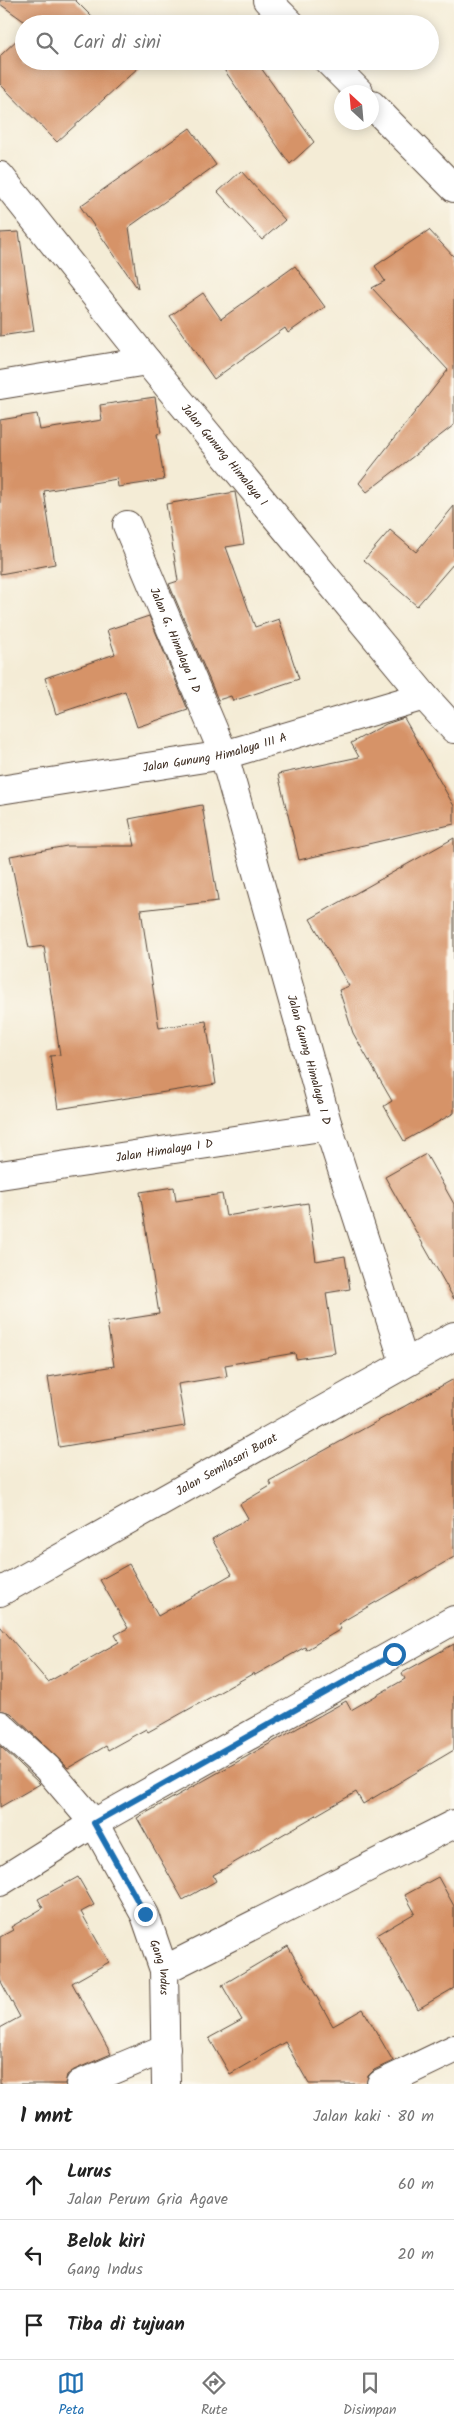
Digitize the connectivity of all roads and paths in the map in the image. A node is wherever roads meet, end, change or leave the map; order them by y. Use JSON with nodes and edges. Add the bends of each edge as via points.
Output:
{"nodes":[{"id":1,"x":267,"y":0,"type":"edge"},
{"id":2,"x":282,"y":15,"type":"edge"},
{"id":3,"x":337,"y":70,"type":"edge"},
{"id":4,"x":352,"y":85,"type":"edge"},
{"id":5,"x":379,"y":112,"type":"edge"},
{"id":6,"x":0,"y":176,"type":"edge"},
{"id":7,"x":454,"y":188,"type":"edge"},
{"id":8,"x":147,"y":362,"type":"junction"},
{"id":9,"x":0,"y":385,"type":"edge"},
{"id":10,"x":127,"y":526,"type":"dead end"},
{"id":11,"x":424,"y":696,"type":"junction"},
{"id":12,"x":454,"y":729,"type":"edge"},
{"id":13,"x":224,"y":755,"type":"junction"},
{"id":14,"x":0,"y":790,"type":"edge"},
{"id":15,"x":328,"y":1126,"type":"junction"},
{"id":16,"x":0,"y":1175,"type":"edge"},
{"id":17,"x":454,"y":1336,"type":"edge"},
{"id":18,"x":404,"y":1362,"type":"junction"},
{"id":19,"x":0,"y":1592,"type":"edge"},
{"id":20,"x":454,"y":1620,"type":"edge"},
{"id":21,"x":0,"y":1725,"type":"edge"},
{"id":22,"x":94,"y":1823,"type":"junction"},
{"id":23,"x":454,"y":1824,"type":"edge"},
{"id":24,"x":0,"y":1882,"type":"edge"},
{"id":25,"x":164,"y":1970,"type":"junction"},
{"id":26,"x":166,"y":2048,"type":"junction"},
{"id":27,"x":454,"y":2049,"type":"edge"},
{"id":28,"x":80,"y":2084,"type":"edge"},
{"id":29,"x":166,"y":2084,"type":"edge"},
{"id":30,"x":381,"y":2084,"type":"edge"}],
"edges":[{"from":1,"to":2,"type":"street"},
{"from":3,"to":4,"type":"street"},
{"from":5,"to":7,"type":"street"},
{"from":6,"to":8,"type":"street","name":"Jalan Gunung Himalaya I"},
{"from":8,"to":9,"type":"street"},
{"from":8,"to":11,"type":"street","name":"Jalan Gunung Himalaya I"},
{"from":10,"to":13,"type":"street","name":"Jalan G. Himalaya I D"},
{"from":11,"to":12,"type":"street","name":"Jalan Gunung Himalaya I"},
{"from":11,"to":13,"type":"street","name":"Jalan Gunung Himalaya III A"},
{"from":13,"to":14,"type":"street","name":"Jalan Gunung Himalaya III A"},
{"from":13,"to":15,"type":"street","name":"Jalan Gunng Himalaya I D"},
{"from":15,"to":16,"type":"street","name":"Jalan Himalaya I D"},
{"from":15,"to":18,"type":"street","name":"Jalan Gunng Himalaya I D"},
{"from":17,"to":18,"type":"street","name":"Jalan Semilasari Barat"},
{"from":18,"to":19,"type":"street","name":"Jalan Semilasari Barat"},
{"from":20,"to":22,"type":"street"},
{"from":21,"to":22,"type":"street","name":"Gang Indus","via":[[47,1768]]},
{"from":22,"to":24,"type":"street"},
{"from":22,"to":25,"type":"street","name":"Gang Indus","via":[[145,1914]]},
{"from":23,"to":25,"type":"street"},
{"from":25,"to":26,"type":"street","name":"Gang Indus"},
{"from":26,"to":28,"type":"street"},
{"from":26,"to":29,"type":"street","name":"Gang Indus"},
{"from":27,"to":30,"type":"street"}]}
